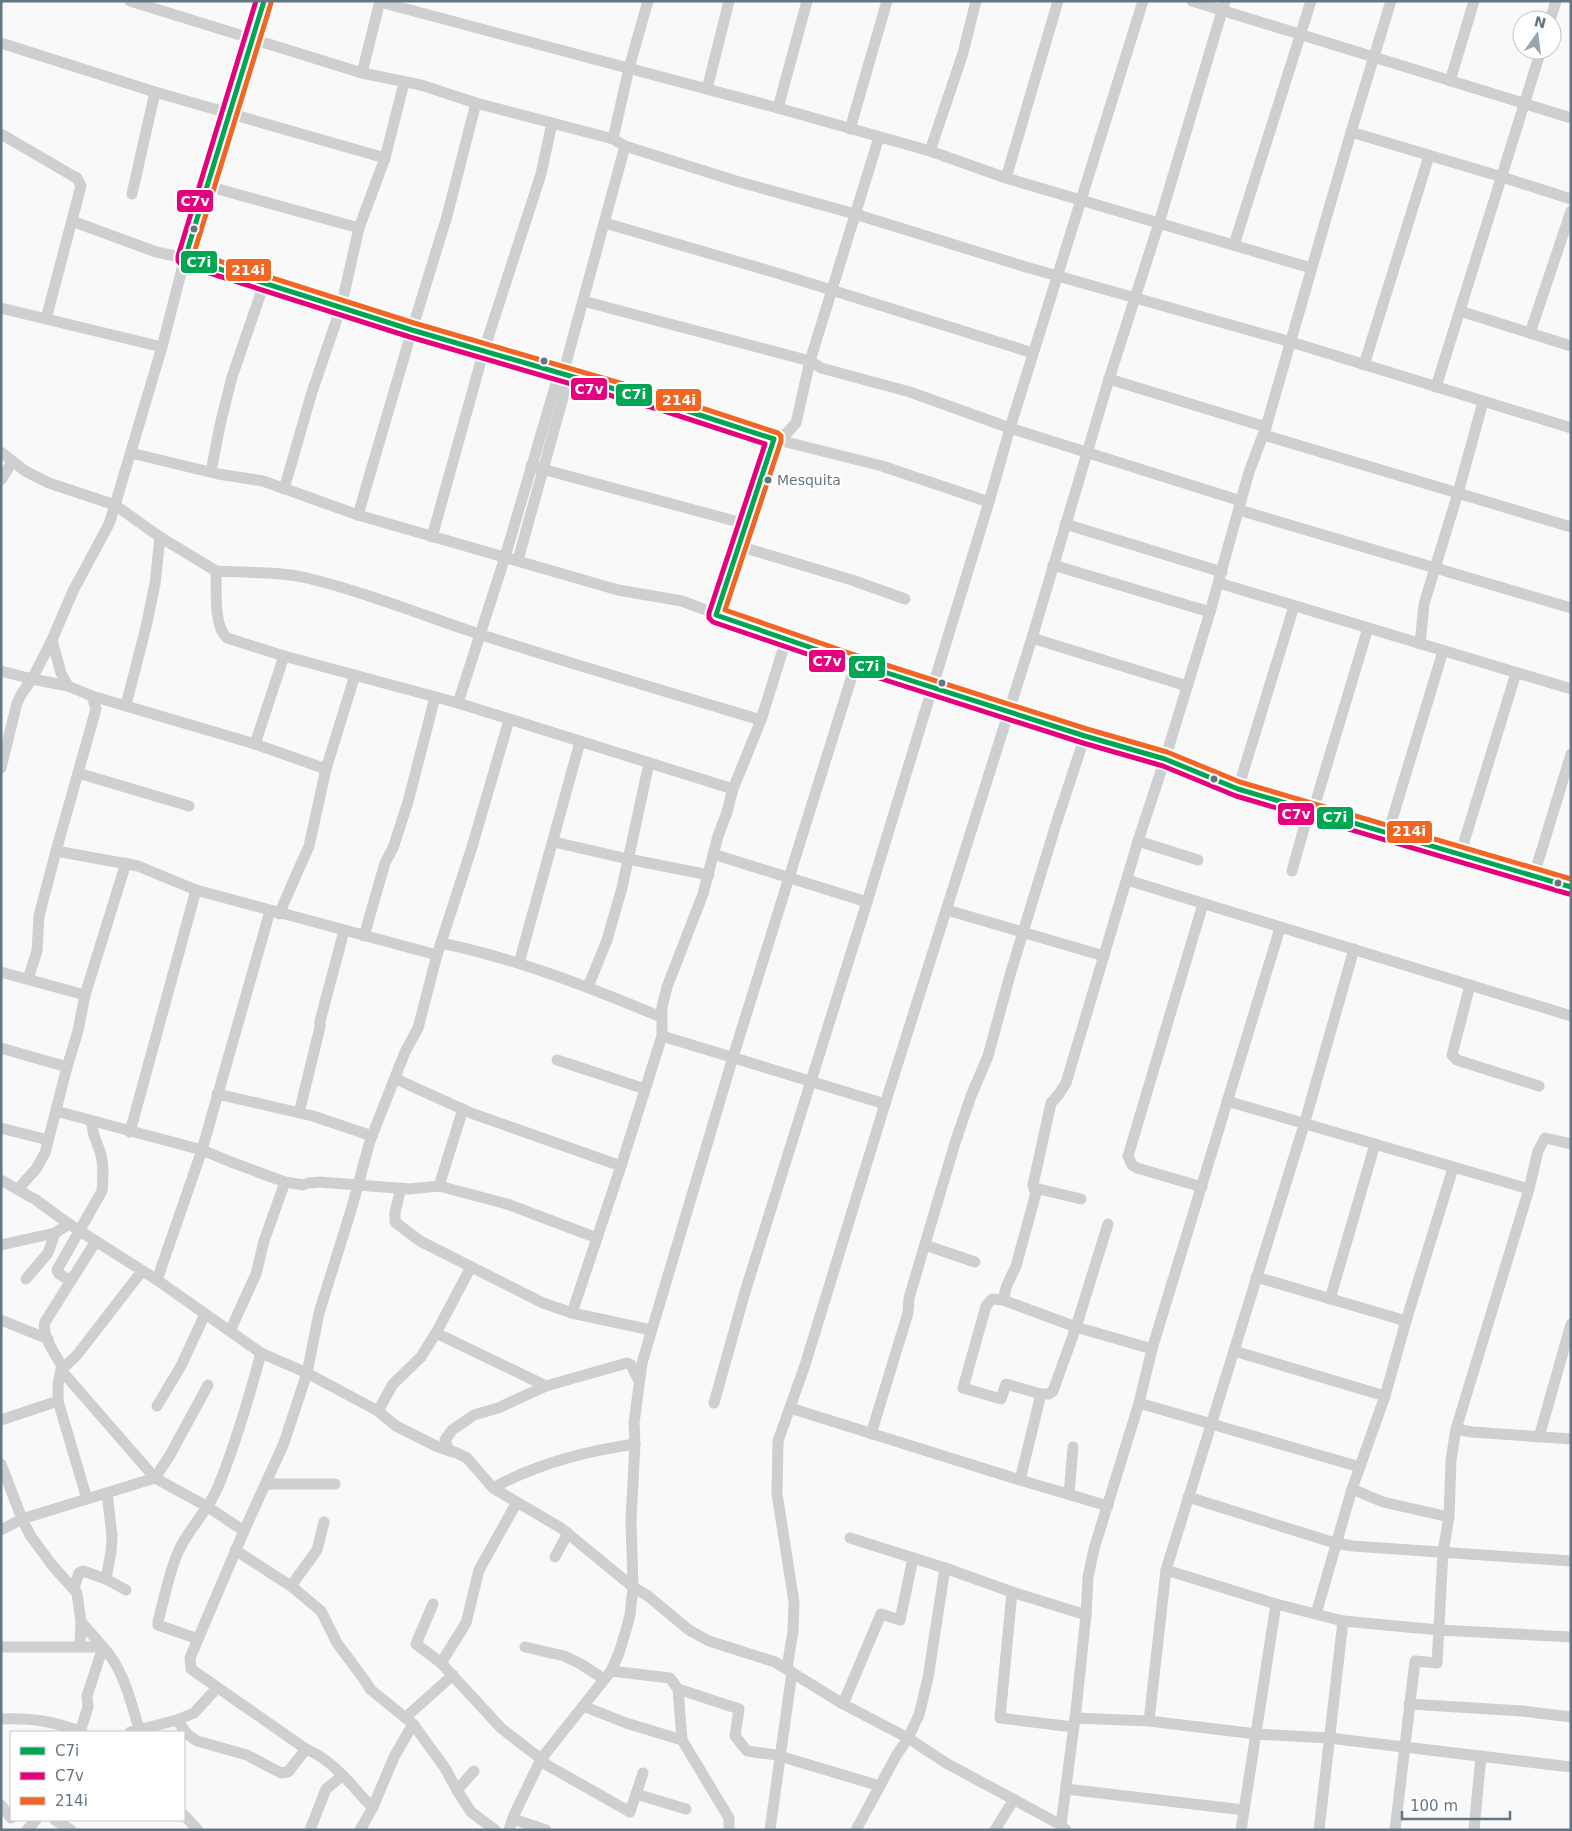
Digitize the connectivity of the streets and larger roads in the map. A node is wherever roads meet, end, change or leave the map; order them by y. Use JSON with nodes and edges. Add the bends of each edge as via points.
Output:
{"nodes":[{"id":1,"x":130,"y":1,"type":"edge"},
{"id":2,"x":264,"y":1,"type":"edge"},
{"id":3,"x":380,"y":1,"type":"edge"},
{"id":4,"x":648,"y":1,"type":"edge"},
{"id":5,"x":729,"y":1,"type":"edge"},
{"id":6,"x":807,"y":1,"type":"edge"},
{"id":7,"x":887,"y":1,"type":"edge"},
{"id":8,"x":976,"y":1,"type":"edge"},
{"id":9,"x":1058,"y":1,"type":"edge"},
{"id":10,"x":1142,"y":1,"type":"edge"},
{"id":11,"x":1192,"y":1,"type":"edge"},
{"id":12,"x":1311,"y":1,"type":"edge"},
{"id":13,"x":1392,"y":1,"type":"edge"},
{"id":14,"x":1474,"y":1,"type":"edge"},
{"id":15,"x":1224,"y":6,"type":"edge"},
{"id":16,"x":1300,"y":33,"type":"junction"},
{"id":17,"x":253,"y":38,"type":"junction"},
{"id":18,"x":1,"y":43,"type":"edge"},
{"id":19,"x":1374,"y":57,"type":"junction"},
{"id":20,"x":1538,"y":60,"type":"edge"},
{"id":21,"x":629,"y":68,"type":"junction"},
{"id":22,"x":362,"y":72,"type":"junction"},
{"id":23,"x":1450,"y":81,"type":"junction"},
{"id":24,"x":404,"y":83,"type":"junction"},
{"id":25,"x":707,"y":89,"type":"junction"},
{"id":26,"x":155,"y":92,"type":"junction"},
{"id":27,"x":476,"y":103,"type":"junction"},
{"id":28,"x":1524,"y":103,"type":"junction"},
{"id":29,"x":778,"y":108,"type":"junction"},
{"id":30,"x":229,"y":112,"type":"junction"},
{"id":31,"x":1571,"y":118,"type":"edge"},
{"id":32,"x":552,"y":123,"type":"junction"},
{"id":33,"x":850,"y":129,"type":"junction"},
{"id":34,"x":1351,"y":132,"type":"junction"},
{"id":35,"x":1,"y":134,"type":"edge"},
{"id":36,"x":879,"y":137,"type":"junction"},
{"id":37,"x":613,"y":139,"type":"junction"},
{"id":38,"x":625,"y":146,"type":"junction"},
{"id":39,"x":930,"y":151,"type":"junction"},
{"id":40,"x":1429,"y":156,"type":"junction"},
{"id":41,"x":385,"y":158,"type":"junction"},
{"id":42,"x":1502,"y":176,"type":"junction"},
{"id":43,"x":1006,"y":178,"type":"junction"},
{"id":44,"x":207,"y":186,"type":"junction"},
{"id":45,"x":132,"y":194,"type":"dead end"},
{"id":46,"x":1082,"y":200,"type":"junction"},
{"id":47,"x":1571,"y":200,"type":"edge"},
{"id":48,"x":1571,"y":211,"type":"edge"},
{"id":49,"x":855,"y":214,"type":"junction"},
{"id":50,"x":72,"y":221,"type":"junction"},
{"id":51,"x":604,"y":223,"type":"junction"},
{"id":52,"x":1159,"y":223,"type":"junction"},
{"id":53,"x":359,"y":228,"type":"junction"},
{"id":54,"x":1234,"y":245,"type":"junction"},
{"id":55,"x":184,"y":258,"type":"junction"},
{"id":56,"x":1311,"y":268,"type":"junction"},
{"id":57,"x":1058,"y":276,"type":"junction"},
{"id":58,"x":264,"y":284,"type":"junction"},
{"id":59,"x":832,"y":290,"type":"junction"},
{"id":60,"x":1134,"y":298,"type":"junction"},
{"id":61,"x":583,"y":301,"type":"junction"},
{"id":62,"x":340,"y":307,"type":"junction"},
{"id":63,"x":1,"y":308,"type":"edge"},
{"id":64,"x":1460,"y":311,"type":"junction"},
{"id":65,"x":46,"y":319,"type":"junction"},
{"id":66,"x":412,"y":330,"type":"junction"},
{"id":67,"x":1530,"y":333,"type":"junction"},
{"id":68,"x":1291,"y":342,"type":"junction"},
{"id":69,"x":1571,"y":346,"type":"edge"},
{"id":70,"x":162,"y":347,"type":"junction"},
{"id":71,"x":484,"y":350,"type":"junction"},
{"id":72,"x":1033,"y":353,"type":"junction"},
{"id":73,"x":810,"y":361,"type":"junction"},
{"id":74,"x":1364,"y":365,"type":"junction"},
{"id":75,"x":563,"y":374,"type":"junction"},
{"id":76,"x":1109,"y":379,"type":"junction"},
{"id":77,"x":1436,"y":388,"type":"junction"},
{"id":78,"x":1483,"y":402,"type":"junction"},
{"id":79,"x":1010,"y":428,"type":"junction"},
{"id":80,"x":1571,"y":428,"type":"edge"},
{"id":81,"x":1265,"y":431,"type":"junction"},
{"id":82,"x":774,"y":439,"type":"junction"},
{"id":83,"x":1,"y":452,"type":"edge"},
{"id":84,"x":1086,"y":453,"type":"junction"},
{"id":85,"x":130,"y":454,"type":"junction"},
{"id":86,"x":12,"y":462,"type":"junction"},
{"id":87,"x":531,"y":466,"type":"junction"},
{"id":88,"x":543,"y":470,"type":"junction"},
{"id":89,"x":211,"y":472,"type":"junction"},
{"id":90,"x":1,"y":480,"type":"edge"},
{"id":91,"x":284,"y":489,"type":"junction"},
{"id":92,"x":1458,"y":493,"type":"junction"},
{"id":93,"x":989,"y":502,"type":"junction"},
{"id":94,"x":115,"y":505,"type":"junction"},
{"id":95,"x":1240,"y":505,"type":"junction"},
{"id":96,"x":358,"y":515,"type":"junction"},
{"id":97,"x":746,"y":524,"type":"junction"},
{"id":98,"x":1065,"y":524,"type":"junction"},
{"id":99,"x":1571,"y":527,"type":"edge"},
{"id":100,"x":160,"y":537,"type":"junction"},
{"id":101,"x":432,"y":537,"type":"junction"},
{"id":102,"x":739,"y":546,"type":"junction"},
{"id":103,"x":505,"y":557,"type":"junction"},
{"id":104,"x":518,"y":560,"type":"junction"},
{"id":105,"x":1053,"y":565,"type":"junction"},
{"id":106,"x":1435,"y":568,"type":"junction"},
{"id":107,"x":216,"y":571,"type":"junction"},
{"id":108,"x":1220,"y":577,"type":"junction"},
{"id":109,"x":905,"y":599,"type":"dead end"},
{"id":110,"x":1294,"y":606,"type":"junction"},
{"id":111,"x":1571,"y":608,"type":"edge"},
{"id":112,"x":1210,"y":612,"type":"junction"},
{"id":113,"x":716,"y":614,"type":"junction"},
{"id":114,"x":1368,"y":628,"type":"junction"},
{"id":115,"x":479,"y":634,"type":"junction"},
{"id":116,"x":1032,"y":638,"type":"junction"},
{"id":117,"x":52,"y":640,"type":"junction"},
{"id":118,"x":786,"y":640,"type":"junction"},
{"id":119,"x":1420,"y":644,"type":"junction"},
{"id":120,"x":1442,"y":651,"type":"junction"},
{"id":121,"x":284,"y":656,"type":"junction"},
{"id":122,"x":856,"y":664,"type":"junction"},
{"id":123,"x":1,"y":671,"type":"edge"},
{"id":124,"x":1516,"y":673,"type":"junction"},
{"id":125,"x":355,"y":675,"type":"junction"},
{"id":126,"x":32,"y":679,"type":"junction"},
{"id":127,"x":68,"y":686,"type":"junction"},
{"id":128,"x":1187,"y":686,"type":"junction"},
{"id":129,"x":932,"y":687,"type":"junction"},
{"id":130,"x":1571,"y":689,"type":"edge"},
{"id":131,"x":92,"y":696,"type":"junction"},
{"id":132,"x":435,"y":697,"type":"junction"},
{"id":133,"x":111,"y":701,"type":"junction"},
{"id":134,"x":458,"y":703,"type":"junction"},
{"id":135,"x":126,"y":705,"type":"junction"},
{"id":136,"x":96,"y":709,"type":"junction"},
{"id":137,"x":1009,"y":713,"type":"junction"},
{"id":138,"x":509,"y":720,"type":"junction"},
{"id":139,"x":761,"y":720,"type":"junction"},
{"id":140,"x":1085,"y":736,"type":"junction"},
{"id":141,"x":580,"y":742,"type":"junction"},
{"id":142,"x":255,"y":744,"type":"junction"},
{"id":143,"x":1571,"y":754,"type":"edge"},
{"id":144,"x":1165,"y":759,"type":"junction"},
{"id":145,"x":649,"y":764,"type":"junction"},
{"id":146,"x":1,"y":768,"type":"edge"},
{"id":147,"x":326,"y":770,"type":"junction"},
{"id":148,"x":78,"y":774,"type":"junction"},
{"id":149,"x":733,"y":789,"type":"junction"},
{"id":150,"x":1238,"y":789,"type":"junction"},
{"id":151,"x":189,"y":806,"type":"dead end"},
{"id":152,"x":1311,"y":810,"type":"junction"},
{"id":153,"x":1388,"y":833,"type":"junction"},
{"id":154,"x":1138,"y":841,"type":"junction"},
{"id":155,"x":554,"y":842,"type":"junction"},
{"id":156,"x":56,"y":851,"type":"junction"},
{"id":157,"x":713,"y":854,"type":"junction"},
{"id":158,"x":1460,"y":855,"type":"junction"},
{"id":159,"x":628,"y":859,"type":"junction"},
{"id":160,"x":1198,"y":860,"type":"dead end"},
{"id":161,"x":126,"y":863,"type":"junction"},
{"id":162,"x":1292,"y":871,"type":"dead end"},
{"id":163,"x":709,"y":875,"type":"junction"},
{"id":164,"x":1534,"y":876,"type":"junction"},
{"id":165,"x":789,"y":878,"type":"junction"},
{"id":166,"x":1127,"y":880,"type":"junction"},
{"id":167,"x":1571,"y":887,"type":"edge"},
{"id":168,"x":196,"y":890,"type":"junction"},
{"id":169,"x":867,"y":902,"type":"junction"},
{"id":170,"x":1203,"y":904,"type":"junction"},
{"id":171,"x":947,"y":910,"type":"junction"},
{"id":172,"x":274,"y":912,"type":"junction"},
{"id":173,"x":1280,"y":928,"type":"junction"},
{"id":174,"x":344,"y":931,"type":"junction"},
{"id":175,"x":1023,"y":933,"type":"junction"},
{"id":176,"x":364,"y":936,"type":"junction"},
{"id":177,"x":441,"y":943,"type":"junction"},
{"id":178,"x":1354,"y":949,"type":"junction"},
{"id":179,"x":437,"y":955,"type":"junction"},
{"id":180,"x":1104,"y":956,"type":"junction"},
{"id":181,"x":519,"y":963,"type":"junction"},
{"id":182,"x":1,"y":972,"type":"edge"},
{"id":183,"x":28,"y":979,"type":"junction"},
{"id":184,"x":1470,"y":985,"type":"junction"},
{"id":185,"x":588,"y":987,"type":"junction"},
{"id":186,"x":85,"y":996,"type":"junction"},
{"id":187,"x":1571,"y":1016,"type":"edge"},
{"id":188,"x":661,"y":1017,"type":"junction"},
{"id":189,"x":662,"y":1036,"type":"junction"},
{"id":190,"x":1,"y":1048,"type":"edge"},
{"id":191,"x":733,"y":1057,"type":"junction"},
{"id":192,"x":557,"y":1060,"type":"dead end"},
{"id":193,"x":67,"y":1067,"type":"junction"},
{"id":194,"x":396,"y":1078,"type":"junction"},
{"id":195,"x":812,"y":1080,"type":"junction"},
{"id":196,"x":1539,"y":1086,"type":"dead end"},
{"id":197,"x":645,"y":1089,"type":"junction"},
{"id":198,"x":217,"y":1094,"type":"junction"},
{"id":199,"x":1227,"y":1102,"type":"junction"},
{"id":200,"x":885,"y":1104,"type":"junction"},
{"id":201,"x":463,"y":1109,"type":"junction"},
{"id":202,"x":56,"y":1111,"type":"junction"},
{"id":203,"x":299,"y":1113,"type":"junction"},
{"id":204,"x":92,"y":1121,"type":"junction"},
{"id":205,"x":1304,"y":1124,"type":"junction"},
{"id":206,"x":1,"y":1128,"type":"edge"},
{"id":207,"x":130,"y":1132,"type":"junction"},
{"id":208,"x":372,"y":1136,"type":"junction"},
{"id":209,"x":48,"y":1140,"type":"junction"},
{"id":210,"x":1375,"y":1144,"type":"junction"},
{"id":211,"x":1571,"y":1144,"type":"edge"},
{"id":212,"x":202,"y":1150,"type":"junction"},
{"id":213,"x":621,"y":1166,"type":"junction"},
{"id":214,"x":1453,"y":1168,"type":"junction"},
{"id":215,"x":1,"y":1180,"type":"edge"},
{"id":216,"x":285,"y":1182,"type":"junction"},
{"id":217,"x":358,"y":1184,"type":"junction"},
{"id":218,"x":439,"y":1186,"type":"junction"},
{"id":219,"x":1202,"y":1187,"type":"junction"},
{"id":220,"x":401,"y":1188,"type":"junction"},
{"id":221,"x":18,"y":1189,"type":"junction"},
{"id":222,"x":1034,"y":1189,"type":"junction"},
{"id":223,"x":1529,"y":1189,"type":"junction"},
{"id":224,"x":1081,"y":1199,"type":"dead end"},
{"id":225,"x":1108,"y":1224,"type":"dead end"},
{"id":226,"x":74,"y":1227,"type":"junction"},
{"id":227,"x":55,"y":1233,"type":"junction"},
{"id":228,"x":597,"y":1238,"type":"junction"},
{"id":229,"x":96,"y":1241,"type":"junction"},
{"id":230,"x":1,"y":1245,"type":"edge"},
{"id":231,"x":925,"y":1245,"type":"junction"},
{"id":232,"x":975,"y":1262,"type":"dead end"},
{"id":233,"x":470,"y":1267,"type":"junction"},
{"id":234,"x":142,"y":1271,"type":"junction"},
{"id":235,"x":1256,"y":1277,"type":"junction"},
{"id":236,"x":26,"y":1279,"type":"dead end"},
{"id":237,"x":157,"y":1280,"type":"junction"},
{"id":238,"x":71,"y":1281,"type":"junction"},
{"id":239,"x":1330,"y":1299,"type":"junction"},
{"id":240,"x":1004,"y":1300,"type":"junction"},
{"id":241,"x":572,"y":1313,"type":"junction"},
{"id":242,"x":205,"y":1314,"type":"junction"},
{"id":243,"x":1,"y":1320,"type":"edge"},
{"id":244,"x":1406,"y":1321,"type":"junction"},
{"id":245,"x":1571,"y":1324,"type":"edge"},
{"id":246,"x":1076,"y":1327,"type":"junction"},
{"id":247,"x":651,"y":1330,"type":"junction"},
{"id":248,"x":230,"y":1331,"type":"junction"},
{"id":249,"x":436,"y":1333,"type":"junction"},
{"id":250,"x":48,"y":1339,"type":"junction"},
{"id":251,"x":1152,"y":1349,"type":"junction"},
{"id":252,"x":1234,"y":1351,"type":"junction"},
{"id":253,"x":261,"y":1353,"type":"junction"},
{"id":254,"x":62,"y":1369,"type":"junction"},
{"id":255,"x":307,"y":1373,"type":"junction"},
{"id":256,"x":639,"y":1381,"type":"junction"},
{"id":257,"x":208,"y":1385,"type":"dead end"},
{"id":258,"x":546,"y":1386,"type":"junction"},
{"id":259,"x":1041,"y":1394,"type":"junction"},
{"id":260,"x":1385,"y":1396,"type":"junction"},
{"id":261,"x":58,"y":1401,"type":"junction"},
{"id":262,"x":1139,"y":1402,"type":"junction"},
{"id":263,"x":714,"y":1403,"type":"dead end"},
{"id":264,"x":157,"y":1406,"type":"dead end"},
{"id":265,"x":790,"y":1408,"type":"junction"},
{"id":266,"x":378,"y":1411,"type":"junction"},
{"id":267,"x":1,"y":1420,"type":"edge"},
{"id":268,"x":1212,"y":1424,"type":"junction"},
{"id":269,"x":1456,"y":1429,"type":"junction"},
{"id":270,"x":871,"y":1434,"type":"junction"},
{"id":271,"x":1539,"y":1437,"type":"junction"},
{"id":272,"x":1571,"y":1439,"type":"edge"},
{"id":273,"x":635,"y":1444,"type":"junction"},
{"id":274,"x":1073,"y":1447,"type":"dead end"},
{"id":275,"x":449,"y":1451,"type":"junction"},
{"id":276,"x":1,"y":1464,"type":"edge"},
{"id":277,"x":1360,"y":1467,"type":"junction"},
{"id":278,"x":155,"y":1478,"type":"junction"},
{"id":279,"x":1020,"y":1480,"type":"junction"},
{"id":280,"x":266,"y":1484,"type":"junction"},
{"id":281,"x":335,"y":1484,"type":"dead end"},
{"id":282,"x":493,"y":1488,"type":"junction"},
{"id":283,"x":1352,"y":1489,"type":"junction"},
{"id":284,"x":106,"y":1492,"type":"junction"},
{"id":285,"x":1069,"y":1494,"type":"junction"},
{"id":286,"x":1188,"y":1497,"type":"junction"},
{"id":287,"x":87,"y":1499,"type":"junction"},
{"id":288,"x":517,"y":1502,"type":"junction"},
{"id":289,"x":1108,"y":1506,"type":"junction"},
{"id":290,"x":208,"y":1507,"type":"junction"},
{"id":291,"x":1449,"y":1517,"type":"junction"},
{"id":292,"x":22,"y":1520,"type":"junction"},
{"id":293,"x":324,"y":1522,"type":"dead end"},
{"id":294,"x":1,"y":1530,"type":"edge"},
{"id":295,"x":244,"y":1531,"type":"junction"},
{"id":296,"x":568,"y":1533,"type":"junction"},
{"id":297,"x":850,"y":1538,"type":"dead end"},
{"id":298,"x":1335,"y":1543,"type":"junction"},
{"id":299,"x":235,"y":1550,"type":"junction"},
{"id":300,"x":1443,"y":1552,"type":"junction"},
{"id":301,"x":555,"y":1556,"type":"dead end"},
{"id":302,"x":913,"y":1558,"type":"junction"},
{"id":303,"x":1571,"y":1561,"type":"edge"},
{"id":304,"x":945,"y":1568,"type":"junction"},
{"id":305,"x":1166,"y":1570,"type":"junction"},
{"id":306,"x":106,"y":1580,"type":"junction"},
{"id":307,"x":291,"y":1586,"type":"junction"},
{"id":308,"x":633,"y":1587,"type":"junction"},
{"id":309,"x":74,"y":1588,"type":"junction"},
{"id":310,"x":126,"y":1590,"type":"dead end"},
{"id":311,"x":1012,"y":1592,"type":"junction"},
{"id":312,"x":433,"y":1604,"type":"dead end"},
{"id":313,"x":1276,"y":1604,"type":"junction"},
{"id":314,"x":1316,"y":1614,"type":"junction"},
{"id":315,"x":1086,"y":1615,"type":"junction"},
{"id":316,"x":1343,"y":1621,"type":"junction"},
{"id":317,"x":81,"y":1622,"type":"junction"},
{"id":318,"x":1439,"y":1630,"type":"junction"},
{"id":319,"x":1571,"y":1637,"type":"edge"},
{"id":320,"x":198,"y":1639,"type":"junction"},
{"id":321,"x":80,"y":1646,"type":"junction"},
{"id":322,"x":1,"y":1647,"type":"edge"},
{"id":323,"x":103,"y":1647,"type":"junction"},
{"id":324,"x":525,"y":1647,"type":"dead end"},
{"id":325,"x":441,"y":1663,"type":"junction"},
{"id":326,"x":790,"y":1670,"type":"junction"},
{"id":327,"x":453,"y":1675,"type":"junction"},
{"id":328,"x":608,"y":1675,"type":"junction"},
{"id":329,"x":217,"y":1688,"type":"junction"},
{"id":330,"x":678,"y":1689,"type":"junction"},
{"id":331,"x":843,"y":1704,"type":"junction"},
{"id":332,"x":1409,"y":1704,"type":"junction"},
{"id":333,"x":583,"y":1706,"type":"junction"},
{"id":334,"x":1571,"y":1717,"type":"edge"},
{"id":335,"x":1,"y":1719,"type":"edge"},
{"id":336,"x":177,"y":1720,"type":"junction"},
{"id":337,"x":410,"y":1721,"type":"junction"},
{"id":338,"x":1149,"y":1721,"type":"junction"},
{"id":339,"x":1074,"y":1722,"type":"junction"},
{"id":340,"x":44,"y":1726,"type":"edge"},
{"id":341,"x":75,"y":1731,"type":"edge"},
{"id":342,"x":81,"y":1731,"type":"edge"},
{"id":343,"x":137,"y":1731,"type":"edge"},
{"id":344,"x":185,"y":1731,"type":"edge"},
{"id":345,"x":185,"y":1731,"type":"edge"},
{"id":346,"x":1256,"y":1734,"type":"junction"},
{"id":347,"x":908,"y":1738,"type":"junction"},
{"id":348,"x":1329,"y":1738,"type":"junction"},
{"id":349,"x":682,"y":1740,"type":"junction"},
{"id":350,"x":1404,"y":1748,"type":"junction"},
{"id":351,"x":306,"y":1749,"type":"junction"},
{"id":352,"x":780,"y":1756,"type":"junction"},
{"id":353,"x":1481,"y":1756,"type":"junction"},
{"id":354,"x":541,"y":1759,"type":"junction"},
{"id":355,"x":1571,"y":1767,"type":"edge"},
{"id":356,"x":474,"y":1771,"type":"dead end"},
{"id":357,"x":643,"y":1773,"type":"dead end"},
{"id":358,"x":342,"y":1776,"type":"junction"},
{"id":359,"x":880,"y":1786,"type":"junction"},
{"id":360,"x":1066,"y":1788,"type":"junction"},
{"id":361,"x":457,"y":1790,"type":"junction"},
{"id":362,"x":636,"y":1794,"type":"junction"},
{"id":363,"x":1014,"y":1798,"type":"junction"},
{"id":364,"x":1,"y":1805,"type":"edge"},
{"id":365,"x":373,"y":1807,"type":"junction"},
{"id":366,"x":686,"y":1809,"type":"dead end"},
{"id":367,"x":1244,"y":1810,"type":"junction"},
{"id":368,"x":10,"y":1816,"type":"edge"},
{"id":369,"x":185,"y":1817,"type":"edge"},
{"id":370,"x":57,"y":1821,"type":"edge"},
{"id":371,"x":511,"y":1825,"type":"edge"},
{"id":372,"x":1063,"y":1827,"type":"edge"},
{"id":373,"x":360,"y":1828,"type":"edge"},
{"id":374,"x":71,"y":1830,"type":"edge"},
{"id":375,"x":198,"y":1830,"type":"edge"},
{"id":376,"x":310,"y":1830,"type":"edge"},
{"id":377,"x":373,"y":1830,"type":"edge"},
{"id":378,"x":494,"y":1830,"type":"edge"},
{"id":379,"x":546,"y":1830,"type":"edge"},
{"id":380,"x":729,"y":1830,"type":"edge"},
{"id":381,"x":770,"y":1830,"type":"edge"},
{"id":382,"x":856,"y":1830,"type":"edge"},
{"id":383,"x":995,"y":1830,"type":"edge"},
{"id":384,"x":1241,"y":1830,"type":"edge"},
{"id":385,"x":1319,"y":1830,"type":"edge"},
{"id":386,"x":1396,"y":1830,"type":"edge"},
{"id":387,"x":1474,"y":1830,"type":"edge"}],
"edges":[{"from":1,"to":17,"type":"street"},
{"from":2,"to":17,"type":"street"},
{"from":3,"to":21,"type":"street"},
{"from":3,"to":22,"type":"street"},
{"from":4,"to":21,"type":"street"},
{"from":5,"to":25,"type":"street"},
{"from":6,"to":29,"type":"street"},
{"from":7,"to":33,"type":"street"},
{"from":8,"to":39,"type":"street","via":[[963,53]]},
{"from":9,"to":43,"type":"street"},
{"from":10,"to":46,"type":"street"},
{"from":11,"to":15,"type":"street"},
{"from":12,"to":16,"type":"street"},
{"from":13,"to":19,"type":"street"},
{"from":14,"to":23,"type":"street"},
{"from":15,"to":16,"type":"street"},
{"from":15,"to":52,"type":"street"},
{"from":16,"to":19,"type":"street"},
{"from":16,"to":54,"type":"street"},
{"from":17,"to":22,"type":"street"},
{"from":17,"to":30,"type":"street"},
{"from":18,"to":26,"type":"street"},
{"from":19,"to":23,"type":"street"},
{"from":19,"to":34,"type":"street"},
{"from":20,"to":28,"type":"street"},
{"from":21,"to":25,"type":"street"},
{"from":21,"to":37,"type":"street"},
{"from":22,"to":24,"type":"street"},
{"from":23,"to":28,"type":"street"},
{"from":24,"to":27,"type":"street","via":[[421,85]]},
{"from":24,"to":41,"type":"street"},
{"from":25,"to":29,"type":"street"},
{"from":26,"to":30,"type":"street"},
{"from":26,"to":45,"type":"street"},
{"from":27,"to":32,"type":"street"},
{"from":27,"to":66,"type":"street","via":[[447,216]]},
{"from":28,"to":31,"type":"street"},
{"from":28,"to":42,"type":"street"},
{"from":29,"to":33,"type":"street"},
{"from":30,"to":41,"type":"street"},
{"from":30,"to":44,"type":"street"},
{"from":32,"to":37,"type":"street"},
{"from":32,"to":71,"type":"street","via":[[526,225]]},
{"from":33,"to":36,"type":"street"},
{"from":34,"to":40,"type":"street"},
{"from":34,"to":56,"type":"street"},
{"from":35,"to":50,"type":"street","via":[[76,178],[81,186]]},
{"from":36,"to":39,"type":"street"},
{"from":36,"to":49,"type":"street"},
{"from":37,"to":38,"type":"street"},
{"from":38,"to":49,"type":"street"},
{"from":38,"to":51,"type":"street"},
{"from":39,"to":43,"type":"street"},
{"from":40,"to":42,"type":"street"},
{"from":40,"to":74,"type":"street"},
{"from":41,"to":53,"type":"street"},
{"from":42,"to":47,"type":"street"},
{"from":42,"to":64,"type":"street"},
{"from":43,"to":46,"type":"street"},
{"from":44,"to":53,"type":"street"},
{"from":44,"to":55,"type":"street"},
{"from":46,"to":52,"type":"street"},
{"from":46,"to":57,"type":"street"},
{"from":48,"to":67,"type":"street"},
{"from":49,"to":57,"type":"street"},
{"from":49,"to":59,"type":"street"},
{"from":50,"to":55,"type":"street","via":[[156,252]]},
{"from":50,"to":65,"type":"street"},
{"from":51,"to":59,"type":"street"},
{"from":51,"to":61,"type":"street"},
{"from":52,"to":54,"type":"street"},
{"from":52,"to":60,"type":"street"},
{"from":53,"to":62,"type":"street"},
{"from":54,"to":56,"type":"street"},
{"from":55,"to":58,"type":"street"},
{"from":55,"to":70,"type":"street"},
{"from":56,"to":68,"type":"street"},
{"from":57,"to":60,"type":"street"},
{"from":57,"to":72,"type":"street"},
{"from":58,"to":62,"type":"street"},
{"from":58,"to":89,"type":"street","via":[[232,378]]},
{"from":59,"to":72,"type":"street"},
{"from":59,"to":73,"type":"street"},
{"from":60,"to":68,"type":"street"},
{"from":60,"to":76,"type":"street"},
{"from":61,"to":73,"type":"street"},
{"from":61,"to":75,"type":"street"},
{"from":62,"to":66,"type":"street"},
{"from":62,"to":91,"type":"street"},
{"from":63,"to":65,"type":"street"},
{"from":64,"to":67,"type":"street"},
{"from":64,"to":77,"type":"street"},
{"from":65,"to":70,"type":"street"},
{"from":66,"to":71,"type":"street"},
{"from":66,"to":96,"type":"street"},
{"from":67,"to":69,"type":"street"},
{"from":68,"to":74,"type":"street"},
{"from":68,"to":81,"type":"street"},
{"from":70,"to":85,"type":"street"},
{"from":71,"to":75,"type":"street"},
{"from":71,"to":101,"type":"street"},
{"from":72,"to":79,"type":"street"},
{"from":73,"to":79,"type":"street","via":[[821,368],[910,392]]},
{"from":73,"to":82,"type":"street","via":[[796,423],[787,433]]},
{"from":74,"to":77,"type":"street"},
{"from":75,"to":82,"type":"street"},
{"from":75,"to":87,"type":"street"},
{"from":75,"to":88,"type":"street"},
{"from":76,"to":81,"type":"street"},
{"from":76,"to":84,"type":"street"},
{"from":77,"to":78,"type":"street"},
{"from":78,"to":80,"type":"street"},
{"from":78,"to":92,"type":"street"},
{"from":79,"to":84,"type":"street"},
{"from":79,"to":93,"type":"street"},
{"from":81,"to":92,"type":"street"},
{"from":81,"to":95,"type":"street"},
{"from":82,"to":93,"type":"street","via":[[882,466]]},
{"from":82,"to":97,"type":"street"},
{"from":83,"to":86,"type":"street"},
{"from":84,"to":95,"type":"street"},
{"from":84,"to":98,"type":"street"},
{"from":85,"to":89,"type":"street"},
{"from":85,"to":94,"type":"street"},
{"from":86,"to":90,"type":"street"},
{"from":86,"to":94,"type":"street","via":[[49,483]]},
{"from":87,"to":88,"type":"street"},
{"from":87,"to":103,"type":"street"},
{"from":88,"to":97,"type":"street"},
{"from":88,"to":104,"type":"street"},
{"from":89,"to":91,"type":"street","via":[[263,481]]},
{"from":91,"to":96,"type":"street"},
{"from":92,"to":99,"type":"street"},
{"from":92,"to":106,"type":"street"},
{"from":93,"to":129,"type":"street"},
{"from":94,"to":100,"type":"street"},
{"from":94,"to":117,"type":"street","via":[[109,524],[73,591]]},
{"from":95,"to":106,"type":"street"},
{"from":95,"to":108,"type":"street"},
{"from":96,"to":101,"type":"street"},
{"from":97,"to":102,"type":"street"},
{"from":98,"to":105,"type":"street"},
{"from":98,"to":108,"type":"street"},
{"from":100,"to":107,"type":"street"},
{"from":100,"to":135,"type":"street","via":[[155,584]]},
{"from":101,"to":103,"type":"street"},
{"from":102,"to":109,"type":"street"},
{"from":102,"to":113,"type":"street"},
{"from":103,"to":104,"type":"street"},
{"from":103,"to":115,"type":"street"},
{"from":104,"to":113,"type":"street","via":[[618,590],[682,601]]},
{"from":105,"to":112,"type":"street"},
{"from":105,"to":116,"type":"street"},
{"from":106,"to":111,"type":"street"},
{"from":106,"to":119,"type":"street","via":[[1424,604]]},
{"from":107,"to":115,"type":"street","via":[[306,578]]},
{"from":107,"to":121,"type":"street","via":[[217,603],[224,635],[233,641]]},
{"from":108,"to":110,"type":"street"},
{"from":108,"to":112,"type":"street"},
{"from":110,"to":114,"type":"street"},
{"from":110,"to":150,"type":"street"},
{"from":112,"to":128,"type":"street"},
{"from":113,"to":118,"type":"street"},
{"from":114,"to":119,"type":"street"},
{"from":114,"to":152,"type":"street"},
{"from":115,"to":134,"type":"street"},
{"from":115,"to":139,"type":"street"},
{"from":116,"to":128,"type":"street"},
{"from":116,"to":137,"type":"street"},
{"from":117,"to":126,"type":"street"},
{"from":117,"to":127,"type":"street","via":[[61,674]]},
{"from":118,"to":122,"type":"street"},
{"from":118,"to":139,"type":"street"},
{"from":119,"to":120,"type":"street"},
{"from":120,"to":124,"type":"street"},
{"from":120,"to":153,"type":"street"},
{"from":121,"to":125,"type":"street"},
{"from":121,"to":142,"type":"street"},
{"from":122,"to":129,"type":"street"},
{"from":122,"to":165,"type":"street"},
{"from":123,"to":126,"type":"street"},
{"from":124,"to":130,"type":"street"},
{"from":124,"to":158,"type":"street"},
{"from":125,"to":132,"type":"street"},
{"from":125,"to":147,"type":"street"},
{"from":126,"to":127,"type":"street"},
{"from":126,"to":146,"type":"street","via":[[17,703]]},
{"from":127,"to":131,"type":"street"},
{"from":128,"to":144,"type":"street"},
{"from":129,"to":137,"type":"street"},
{"from":129,"to":169,"type":"street"},
{"from":131,"to":133,"type":"street"},
{"from":131,"to":136,"type":"street"},
{"from":132,"to":134,"type":"street"},
{"from":132,"to":176,"type":"street","via":[[408,802],[385,863]]},
{"from":133,"to":135,"type":"street"},
{"from":133,"to":136,"type":"street"},
{"from":134,"to":138,"type":"street"},
{"from":135,"to":142,"type":"street"},
{"from":136,"to":148,"type":"street"},
{"from":137,"to":140,"type":"street"},
{"from":137,"to":171,"type":"street"},
{"from":138,"to":141,"type":"street"},
{"from":138,"to":177,"type":"street"},
{"from":139,"to":149,"type":"street"},
{"from":140,"to":144,"type":"street"},
{"from":140,"to":175,"type":"street"},
{"from":141,"to":145,"type":"street"},
{"from":141,"to":155,"type":"street"},
{"from":142,"to":147,"type":"street"},
{"from":143,"to":164,"type":"street"},
{"from":144,"to":150,"type":"street"},
{"from":144,"to":154,"type":"street"},
{"from":145,"to":149,"type":"street"},
{"from":145,"to":159,"type":"street"},
{"from":147,"to":172,"type":"street","via":[[309,846]]},
{"from":148,"to":151,"type":"street"},
{"from":148,"to":156,"type":"street"},
{"from":149,"to":157,"type":"street"},
{"from":150,"to":152,"type":"street"},
{"from":152,"to":153,"type":"street"},
{"from":152,"to":162,"type":"street"},
{"from":153,"to":158,"type":"street"},
{"from":154,"to":160,"type":"street"},
{"from":154,"to":166,"type":"street"},
{"from":155,"to":159,"type":"street"},
{"from":155,"to":181,"type":"street"},
{"from":156,"to":161,"type":"street"},
{"from":156,"to":183,"type":"street","via":[[39,916],[37,951]]},
{"from":157,"to":163,"type":"street"},
{"from":157,"to":165,"type":"street"},
{"from":158,"to":164,"type":"street"},
{"from":159,"to":163,"type":"street"},
{"from":159,"to":185,"type":"street","via":[[607,940]]},
{"from":161,"to":168,"type":"street"},
{"from":161,"to":186,"type":"street"},
{"from":163,"to":188,"type":"street","via":[[667,987]]},
{"from":164,"to":167,"type":"street"},
{"from":165,"to":169,"type":"street"},
{"from":165,"to":191,"type":"street"},
{"from":166,"to":170,"type":"street"},
{"from":166,"to":180,"type":"street"},
{"from":168,"to":172,"type":"street"},
{"from":168,"to":207,"type":"street"},
{"from":169,"to":195,"type":"street"},
{"from":170,"to":173,"type":"street"},
{"from":170,"to":219,"type":"street","via":[[1128,1156],[1137,1168]]},
{"from":171,"to":175,"type":"street"},
{"from":171,"to":200,"type":"street"},
{"from":172,"to":174,"type":"street"},
{"from":172,"to":198,"type":"street"},
{"from":173,"to":178,"type":"street"},
{"from":173,"to":199,"type":"street"},
{"from":174,"to":176,"type":"street"},
{"from":174,"to":203,"type":"street"},
{"from":175,"to":180,"type":"street"},
{"from":175,"to":231,"type":"street","via":[[988,1056],[958,1134]]},
{"from":176,"to":179,"type":"street"},
{"from":177,"to":179,"type":"street"},
{"from":177,"to":181,"type":"street"},
{"from":178,"to":184,"type":"street"},
{"from":178,"to":205,"type":"street"},
{"from":179,"to":194,"type":"street","via":[[418,1028]]},
{"from":180,"to":222,"type":"street","via":[[1066,1083],[1050,1103]]},
{"from":181,"to":185,"type":"street"},
{"from":182,"to":183,"type":"street"},
{"from":183,"to":186,"type":"street"},
{"from":184,"to":187,"type":"street"},
{"from":184,"to":196,"type":"street","via":[[1452,1055],[1457,1060]]},
{"from":185,"to":188,"type":"street"},
{"from":186,"to":193,"type":"street"},
{"from":188,"to":189,"type":"street"},
{"from":189,"to":191,"type":"street"},
{"from":189,"to":197,"type":"street"},
{"from":190,"to":193,"type":"street"},
{"from":191,"to":195,"type":"street"},
{"from":191,"to":247,"type":"street"},
{"from":192,"to":197,"type":"street"},
{"from":193,"to":202,"type":"street"},
{"from":194,"to":201,"type":"street"},
{"from":194,"to":208,"type":"street"},
{"from":195,"to":200,"type":"street"},
{"from":195,"to":263,"type":"street","via":[[745,1292]]},
{"from":197,"to":213,"type":"street"},
{"from":198,"to":203,"type":"street"},
{"from":198,"to":212,"type":"street"},
{"from":199,"to":205,"type":"street"},
{"from":199,"to":219,"type":"street"},
{"from":200,"to":265,"type":"street"},
{"from":201,"to":213,"type":"street"},
{"from":201,"to":218,"type":"street"},
{"from":202,"to":204,"type":"street"},
{"from":202,"to":209,"type":"street"},
{"from":203,"to":208,"type":"street"},
{"from":204,"to":207,"type":"street"},
{"from":204,"to":226,"type":"street","via":[[101,1155],[102,1191],[86,1221]]},
{"from":205,"to":210,"type":"street"},
{"from":205,"to":235,"type":"street"},
{"from":206,"to":209,"type":"street"},
{"from":207,"to":212,"type":"street"},
{"from":208,"to":217,"type":"street"},
{"from":209,"to":221,"type":"street","via":[[36,1169]]},
{"from":210,"to":214,"type":"street"},
{"from":210,"to":239,"type":"street"},
{"from":211,"to":223,"type":"street","via":[[1545,1138],[1538,1151]]},
{"from":212,"to":216,"type":"street"},
{"from":212,"to":237,"type":"street"},
{"from":213,"to":228,"type":"street"},
{"from":214,"to":223,"type":"street"},
{"from":214,"to":244,"type":"street"},
{"from":215,"to":221,"type":"street"},
{"from":216,"to":217,"type":"street","via":[[303,1185],[320,1182]]},
{"from":216,"to":248,"type":"street","via":[[256,1274]]},
{"from":217,"to":220,"type":"street"},
{"from":217,"to":255,"type":"street","via":[[319,1313]]},
{"from":218,"to":220,"type":"street"},
{"from":218,"to":228,"type":"street","via":[[507,1204]]},
{"from":219,"to":251,"type":"street"},
{"from":220,"to":233,"type":"street","via":[[395,1222],[420,1241]]},
{"from":221,"to":226,"type":"street"},
{"from":222,"to":224,"type":"street"},
{"from":222,"to":240,"type":"street","via":[[1036,1193],[1026,1231]]},
{"from":223,"to":269,"type":"street"},
{"from":225,"to":246,"type":"street"},
{"from":226,"to":227,"type":"street"},
{"from":226,"to":229,"type":"street"},
{"from":226,"to":238,"type":"street","via":[[57,1270]]},
{"from":227,"to":230,"type":"street"},
{"from":227,"to":236,"type":"street","via":[[48,1253]]},
{"from":228,"to":241,"type":"street"},
{"from":229,"to":234,"type":"street"},
{"from":229,"to":238,"type":"street"},
{"from":231,"to":232,"type":"street"},
{"from":231,"to":270,"type":"street"},
{"from":233,"to":241,"type":"street","via":[[543,1303]]},
{"from":233,"to":249,"type":"street"},
{"from":234,"to":237,"type":"street"},
{"from":234,"to":254,"type":"street","via":[[78,1355]]},
{"from":235,"to":239,"type":"street"},
{"from":235,"to":252,"type":"street"},
{"from":237,"to":242,"type":"street"},
{"from":238,"to":250,"type":"street","via":[[45,1322],[44,1331]]},
{"from":239,"to":244,"type":"street"},
{"from":240,"to":246,"type":"street"},
{"from":240,"to":259,"type":"street","via":[[992,1299],[986,1306],[963,1388],[1001,1399],[1006,1384]]},
{"from":241,"to":247,"type":"street"},
{"from":242,"to":248,"type":"street"},
{"from":242,"to":264,"type":"street","via":[[181,1366]]},
{"from":243,"to":250,"type":"street"},
{"from":244,"to":260,"type":"street"},
{"from":245,"to":271,"type":"street"},
{"from":246,"to":251,"type":"street"},
{"from":246,"to":259,"type":"street","via":[[1053,1391]]},
{"from":247,"to":256,"type":"street"},
{"from":248,"to":253,"type":"street"},
{"from":249,"to":258,"type":"street"},
{"from":249,"to":266,"type":"street","via":[[421,1357],[393,1384]]},
{"from":250,"to":254,"type":"street"},
{"from":251,"to":262,"type":"street"},
{"from":252,"to":260,"type":"street"},
{"from":252,"to":268,"type":"street"},
{"from":253,"to":255,"type":"street"},
{"from":253,"to":290,"type":"street","via":[[240,1427]]},
{"from":254,"to":261,"type":"street"},
{"from":254,"to":278,"type":"street"},
{"from":255,"to":266,"type":"street"},
{"from":255,"to":280,"type":"street","via":[[284,1443]]},
{"from":256,"to":258,"type":"street","via":[[627,1363]]},
{"from":256,"to":273,"type":"street"},
{"from":257,"to":278,"type":"street"},
{"from":258,"to":275,"type":"street","via":[[474,1415],[452,1430],[444,1440]]},
{"from":259,"to":279,"type":"street"},
{"from":260,"to":277,"type":"street"},
{"from":261,"to":267,"type":"street"},
{"from":261,"to":287,"type":"street"},
{"from":262,"to":268,"type":"street"},
{"from":262,"to":289,"type":"street"},
{"from":265,"to":270,"type":"street"},
{"from":265,"to":326,"type":"street","via":[[776,1449],[777,1494],[794,1602]]},
{"from":266,"to":275,"type":"street","via":[[396,1426]]},
{"from":268,"to":277,"type":"street"},
{"from":268,"to":286,"type":"street"},
{"from":269,"to":271,"type":"street"},
{"from":269,"to":291,"type":"street","via":[[1451,1460]]},
{"from":270,"to":279,"type":"street"},
{"from":271,"to":272,"type":"street"},
{"from":273,"to":282,"type":"street","via":[[561,1459],[510,1478]]},
{"from":273,"to":308,"type":"street","via":[[631,1520]]},
{"from":274,"to":285,"type":"street"},
{"from":275,"to":282,"type":"street","via":[[467,1458]]},
{"from":276,"to":292,"type":"street"},
{"from":277,"to":283,"type":"street"},
{"from":278,"to":284,"type":"street"},
{"from":278,"to":290,"type":"street"},
{"from":279,"to":285,"type":"street"},
{"from":280,"to":281,"type":"street"},
{"from":280,"to":295,"type":"street"},
{"from":282,"to":288,"type":"street"},
{"from":283,"to":291,"type":"street","via":[[1383,1502]]},
{"from":283,"to":298,"type":"street"},
{"from":284,"to":287,"type":"street"},
{"from":284,"to":306,"type":"street","via":[[112,1536]]},
{"from":285,"to":289,"type":"street"},
{"from":286,"to":298,"type":"street"},
{"from":286,"to":305,"type":"street"},
{"from":287,"to":292,"type":"street"},
{"from":288,"to":296,"type":"street"},
{"from":288,"to":325,"type":"street","via":[[479,1570],[466,1623]]},
{"from":289,"to":315,"type":"street","via":[[1088,1577]]},
{"from":290,"to":295,"type":"street"},
{"from":290,"to":320,"type":"street","via":[[179,1550],[157,1623]]},
{"from":291,"to":300,"type":"street"},
{"from":292,"to":294,"type":"street"},
{"from":292,"to":309,"type":"street","via":[[52,1565]]},
{"from":293,"to":307,"type":"street","via":[[317,1550]]},
{"from":295,"to":299,"type":"street"},
{"from":296,"to":301,"type":"street"},
{"from":296,"to":308,"type":"street"},
{"from":297,"to":302,"type":"street"},
{"from":298,"to":300,"type":"street"},
{"from":298,"to":314,"type":"street"},
{"from":299,"to":307,"type":"street"},
{"from":299,"to":320,"type":"street"},
{"from":300,"to":303,"type":"street"},
{"from":300,"to":318,"type":"street"},
{"from":302,"to":304,"type":"street"},
{"from":302,"to":331,"type":"street","via":[[900,1620],[881,1614]]},
{"from":304,"to":311,"type":"street"},
{"from":304,"to":347,"type":"street","via":[[924,1698]]},
{"from":305,"to":313,"type":"street"},
{"from":305,"to":338,"type":"street"},
{"from":306,"to":309,"type":"street","via":[[80,1571]]},
{"from":306,"to":310,"type":"street"},
{"from":307,"to":337,"type":"street","via":[[321,1611],[337,1643],[370,1689]]},
{"from":308,"to":326,"type":"street","via":[[689,1630],[709,1641],[761,1656]]},
{"from":308,"to":328,"type":"street","via":[[630,1615],[619,1653]]},
{"from":309,"to":317,"type":"street","via":[[79,1599]]},
{"from":311,"to":315,"type":"street"},
{"from":311,"to":339,"type":"street","via":[[1000,1718]]},
{"from":312,"to":325,"type":"street","via":[[416,1644]]},
{"from":313,"to":314,"type":"street"},
{"from":313,"to":346,"type":"street"},
{"from":314,"to":316,"type":"street"},
{"from":315,"to":339,"type":"street"},
{"from":316,"to":318,"type":"street"},
{"from":316,"to":348,"type":"street"},
{"from":317,"to":321,"type":"street"},
{"from":317,"to":323,"type":"street"},
{"from":318,"to":319,"type":"street"},
{"from":318,"to":332,"type":"street","via":[[1437,1664],[1415,1661]]},
{"from":320,"to":329,"type":"street","via":[[190,1658],[191,1669]]},
{"from":321,"to":322,"type":"street"},
{"from":321,"to":323,"type":"street"},
{"from":323,"to":342,"type":"street","via":[[87,1696],[88,1707]]},
{"from":323,"to":343,"type":"street","via":[[117,1666],[134,1708]]},
{"from":324,"to":328,"type":"street","via":[[564,1656]]},
{"from":325,"to":327,"type":"street"},
{"from":326,"to":331,"type":"street"},
{"from":326,"to":352,"type":"street"},
{"from":327,"to":337,"type":"street"},
{"from":327,"to":354,"type":"street","via":[[501,1728]]},
{"from":328,"to":330,"type":"street","via":[[670,1678]]},
{"from":328,"to":333,"type":"street"},
{"from":329,"to":336,"type":"street","via":[[194,1713]]},
{"from":329,"to":351,"type":"street"},
{"from":330,"to":349,"type":"street"},
{"from":330,"to":352,"type":"street","via":[[738,1709],[735,1736],[743,1748]]},
{"from":331,"to":347,"type":"street"},
{"from":332,"to":334,"type":"street"},
{"from":332,"to":350,"type":"street"},
{"from":333,"to":349,"type":"street"},
{"from":333,"to":354,"type":"street"},
{"from":335,"to":340,"type":"street","via":[[30,1718]]},
{"from":336,"to":343,"type":"street"},
{"from":336,"to":344,"type":"street"},
{"from":337,"to":361,"type":"street","via":[[446,1768]]},
{"from":337,"to":365,"type":"street"},
{"from":338,"to":339,"type":"street"},
{"from":338,"to":346,"type":"street"},
{"from":339,"to":360,"type":"street"},
{"from":340,"to":341,"type":"street"},
{"from":345,"to":351,"type":"street","via":[[197,1741],[247,1755],[282,1773],[288,1772]]},
{"from":346,"to":348,"type":"street"},
{"from":346,"to":367,"type":"street"},
{"from":347,"to":359,"type":"street"},
{"from":347,"to":363,"type":"street","via":[[946,1763]]},
{"from":348,"to":350,"type":"street"},
{"from":348,"to":385,"type":"street"},
{"from":349,"to":380,"type":"street","via":[[729,1818]]},
{"from":350,"to":353,"type":"street"},
{"from":350,"to":386,"type":"street"},
{"from":351,"to":358,"type":"street","via":[[321,1756]]},
{"from":352,"to":359,"type":"street"},
{"from":352,"to":381,"type":"street"},
{"from":353,"to":355,"type":"street"},
{"from":353,"to":387,"type":"street"},
{"from":354,"to":362,"type":"street","via":[[547,1766],[630,1812]]},
{"from":354,"to":371,"type":"street"},
{"from":356,"to":361,"type":"street"},
{"from":357,"to":362,"type":"street"},
{"from":358,"to":365,"type":"street"},
{"from":358,"to":376,"type":"street","via":[[326,1789]]},
{"from":359,"to":382,"type":"street"},
{"from":360,"to":367,"type":"street"},
{"from":360,"to":372,"type":"street"},
{"from":361,"to":378,"type":"street","via":[[471,1812]]},
{"from":362,"to":366,"type":"street"},
{"from":363,"to":372,"type":"street"},
{"from":363,"to":383,"type":"street"},
{"from":364,"to":368,"type":"street"},
{"from":365,"to":373,"type":"street"},
{"from":367,"to":384,"type":"street"},
{"from":369,"to":375,"type":"street"},
{"from":370,"to":374,"type":"street"},
{"from":371,"to":379,"type":"street"},
{"from":373,"to":377,"type":"street"}]}
